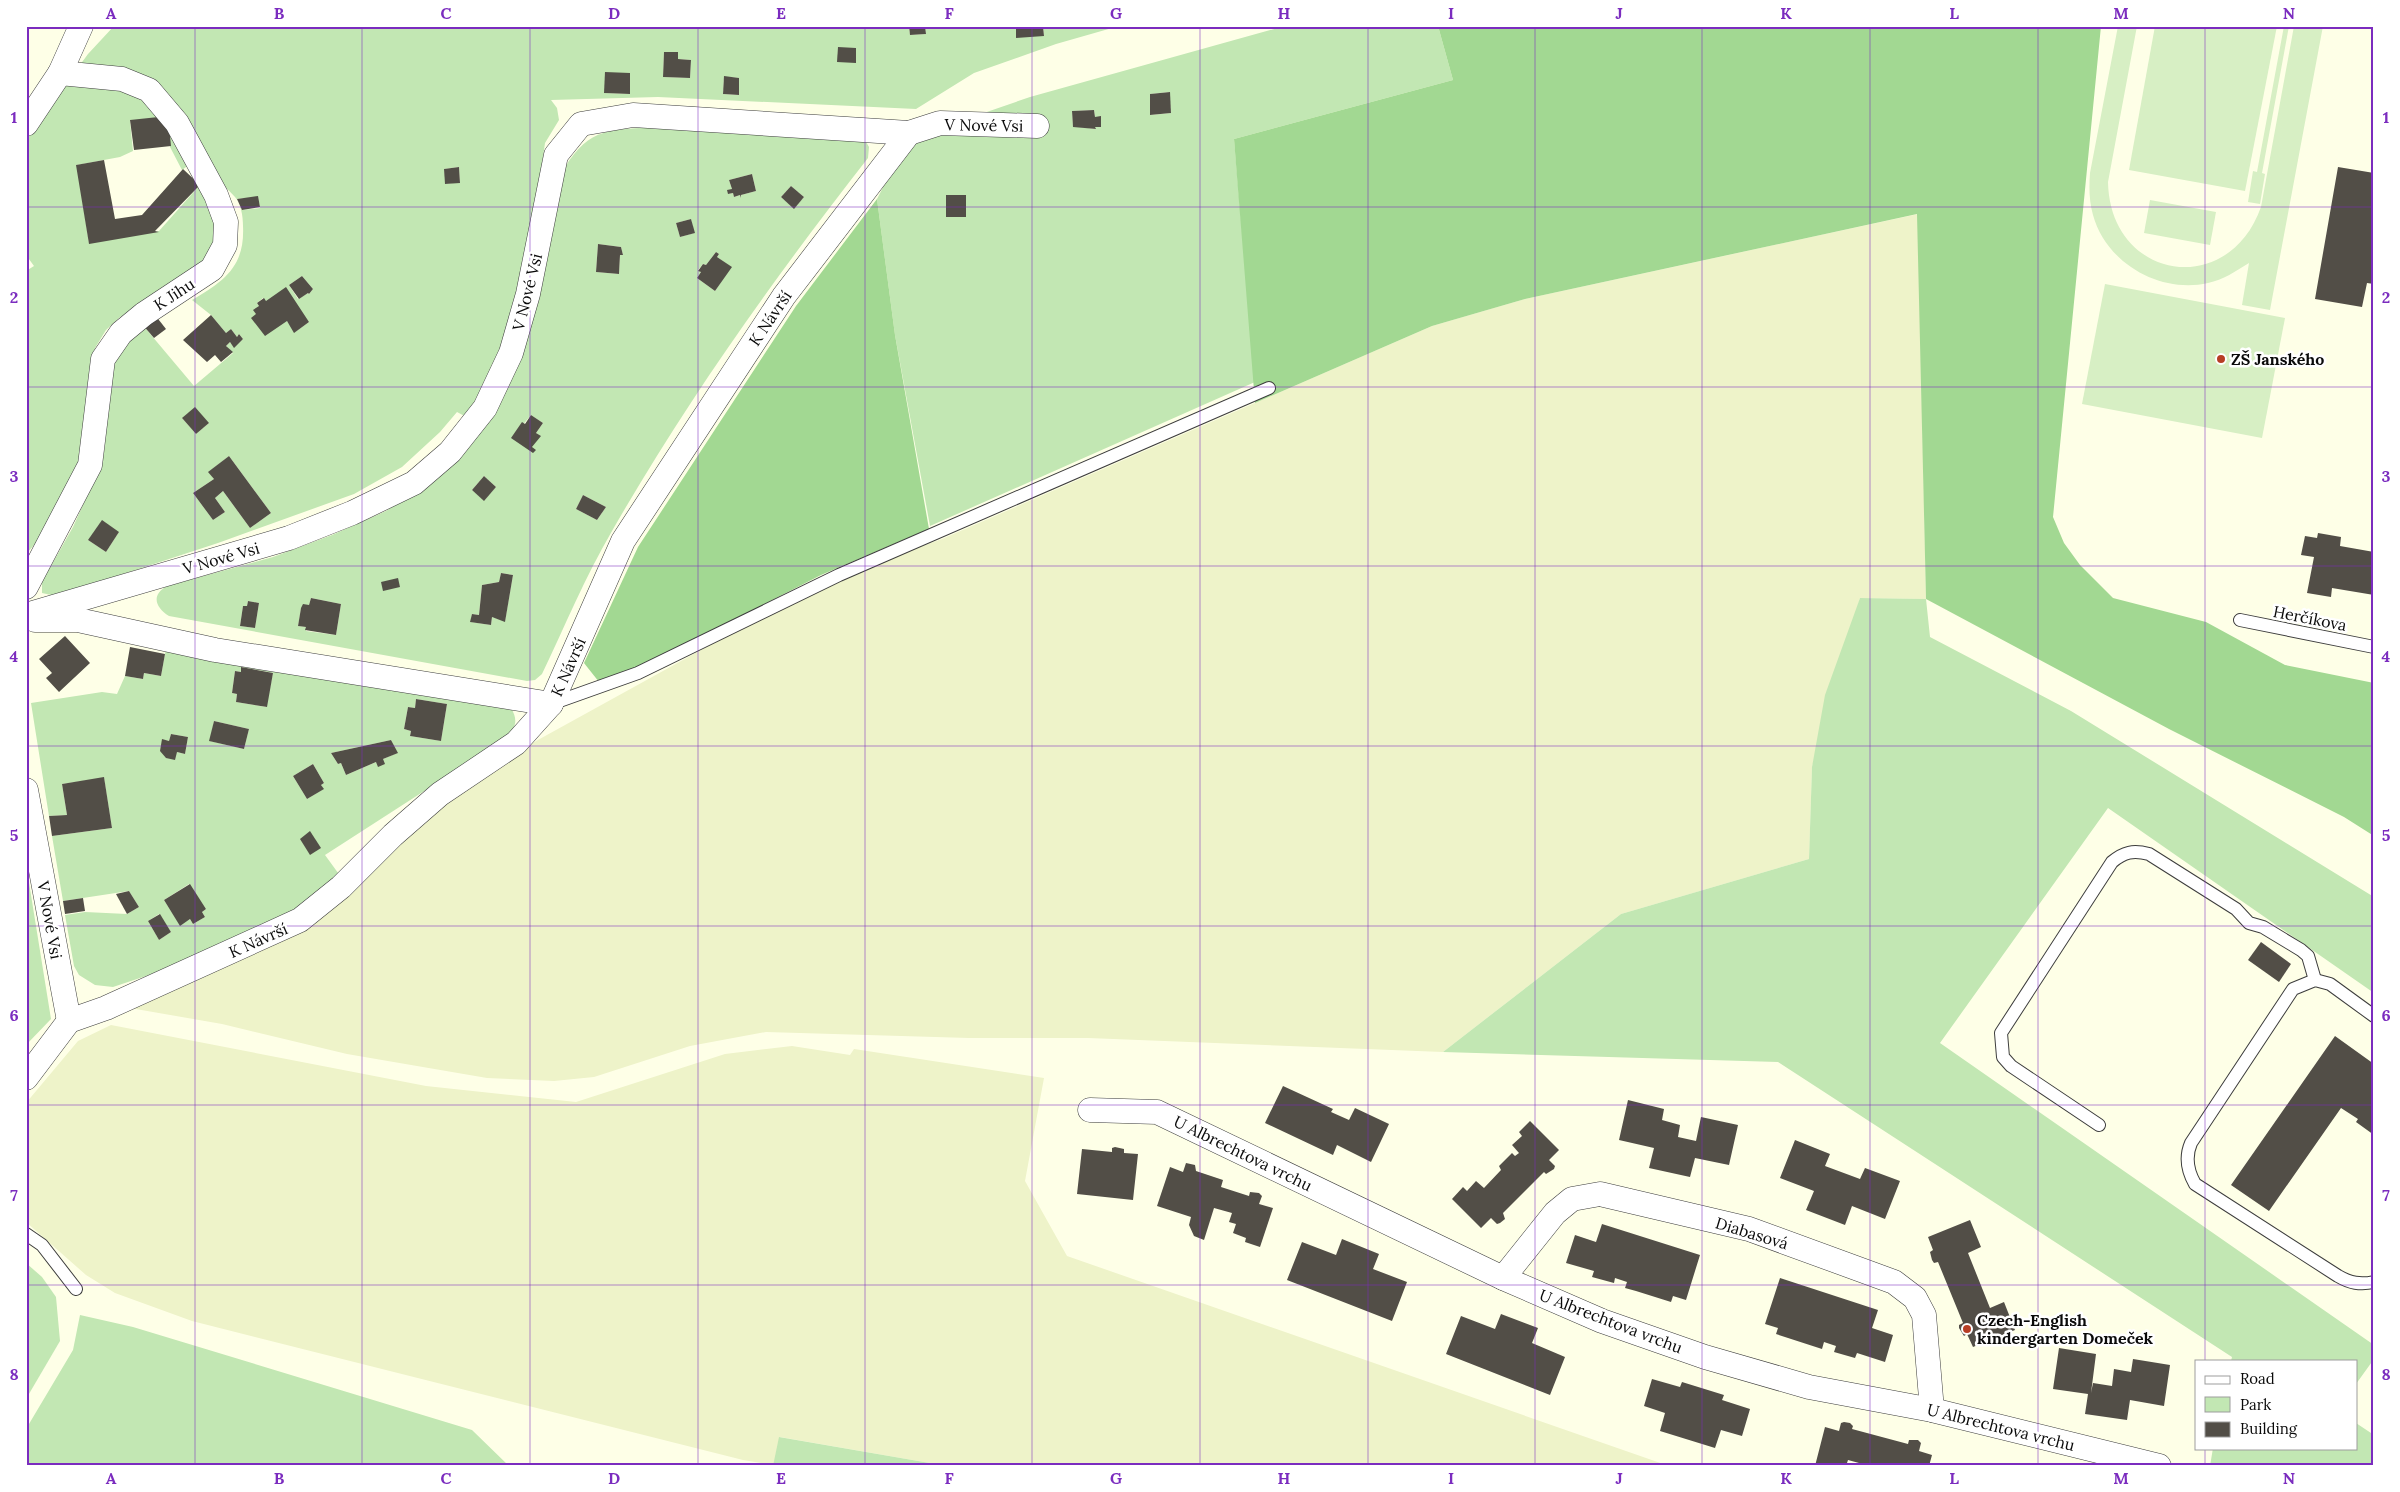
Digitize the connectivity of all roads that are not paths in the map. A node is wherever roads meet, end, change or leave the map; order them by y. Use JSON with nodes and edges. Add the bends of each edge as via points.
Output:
{"nodes":[{"id":1,"x":81,"y":26,"type":"edge"},
{"id":2,"x":60,"y":73,"type":"junction"},
{"id":3,"x":26,"y":124,"type":"edge"},
{"id":4,"x":1036,"y":126,"type":"dead end"},
{"id":5,"x":909,"y":133,"type":"junction"},
{"id":6,"x":1269,"y":388,"type":"dead end"},
{"id":7,"x":26,"y":587,"type":"edge"},
{"id":8,"x":26,"y":615,"type":"edge"},
{"id":9,"x":26,"y":620,"type":"edge"},
{"id":10,"x":2240,"y":620,"type":"dead end"},
{"id":11,"x":2374,"y":647,"type":"edge"},
{"id":12,"x":551,"y":704,"type":"junction"},
{"id":13,"x":26,"y":790,"type":"edge"},
{"id":14,"x":2315,"y":980,"type":"junction"},
{"id":15,"x":2374,"y":1016,"type":"edge"},
{"id":16,"x":69,"y":1021,"type":"junction"},
{"id":17,"x":26,"y":1078,"type":"edge"},
{"id":18,"x":1090,"y":1110,"type":"dead end"},
{"id":19,"x":2099,"y":1125,"type":"dead end"},
{"id":20,"x":26,"y":1234,"type":"edge"},
{"id":21,"x":1503,"y":1278,"type":"junction"},
{"id":22,"x":2374,"y":1282,"type":"edge"},
{"id":23,"x":76,"y":1289,"type":"dead end"},
{"id":24,"x":1932,"y":1410,"type":"junction"},
{"id":25,"x":2159,"y":1466,"type":"edge"}],
"edges":[{"from":1,"to":2,"type":"street"},
{"from":2,"to":3,"type":"street"},
{"from":2,"to":7,"type":"street","name":"K Jihu","via":[[122,79],[149,90],[177,123],[216,195],[226,222],[225,245],[212,269],[144,314],[121,333],[103,359],[90,465]]},
{"from":4,"to":5,"type":"street","name":"V Nové Vsi","via":[[940,123]]},
{"from":5,"to":8,"type":"street","name":"V Nové Vsi","via":[[633,115],[581,124],[556,154],[528,294],[511,353],[485,408],[450,452],[414,483],[289,538]]},
{"from":5,"to":12,"type":"street","name":"K Návrší","via":[[784,296],[623,541]]},
{"from":6,"to":12,"type":"lane","via":[[839,575],[638,673]]},
{"from":9,"to":12,"type":"street","via":[[78,620],[215,650]]},
{"from":10,"to":11,"type":"lane","name":"Herčíkova"},
{"from":12,"to":16,"type":"street","name":"K Návrší","via":[[516,743],[440,794],[341,887],[300,920],[106,1008]]},
{"from":13,"to":16,"type":"street","name":"V Nové Vsi"},
{"from":14,"to":15,"type":"lane","via":[[2330,984]]},
{"from":14,"to":19,"type":"lane","via":[[2308,956],[2301,950],[2249,923],[2236,909],[2149,854],[2123,853],[2112,862],[2001,1033],[2003,1057],[2011,1066]]},
{"from":14,"to":22,"type":"lane","via":[[2293,989],[2192,1143],[2187,1154],[2190,1175],[2194,1184],[2338,1276],[2351,1283]]},
{"from":16,"to":17,"type":"street"},
{"from":18,"to":21,"type":"street","name":"U Albrechtova vrchu","via":[[1158,1112]]},
{"from":20,"to":23,"type":"lane","via":[[42,1246]]},
{"from":21,"to":24,"type":"street","name":"U Albrechtova vrchu","via":[[1602,1321],[1705,1357],[1809,1387]]},
{"from":21,"to":24,"type":"street","name":"Diabasová","via":[[1556,1212],[1572,1199],[1600,1194],[1749,1229],[1894,1282],[1915,1298],[1924,1315]]},
{"from":24,"to":25,"type":"street","name":"U Albrechtova vrchu"}]}
